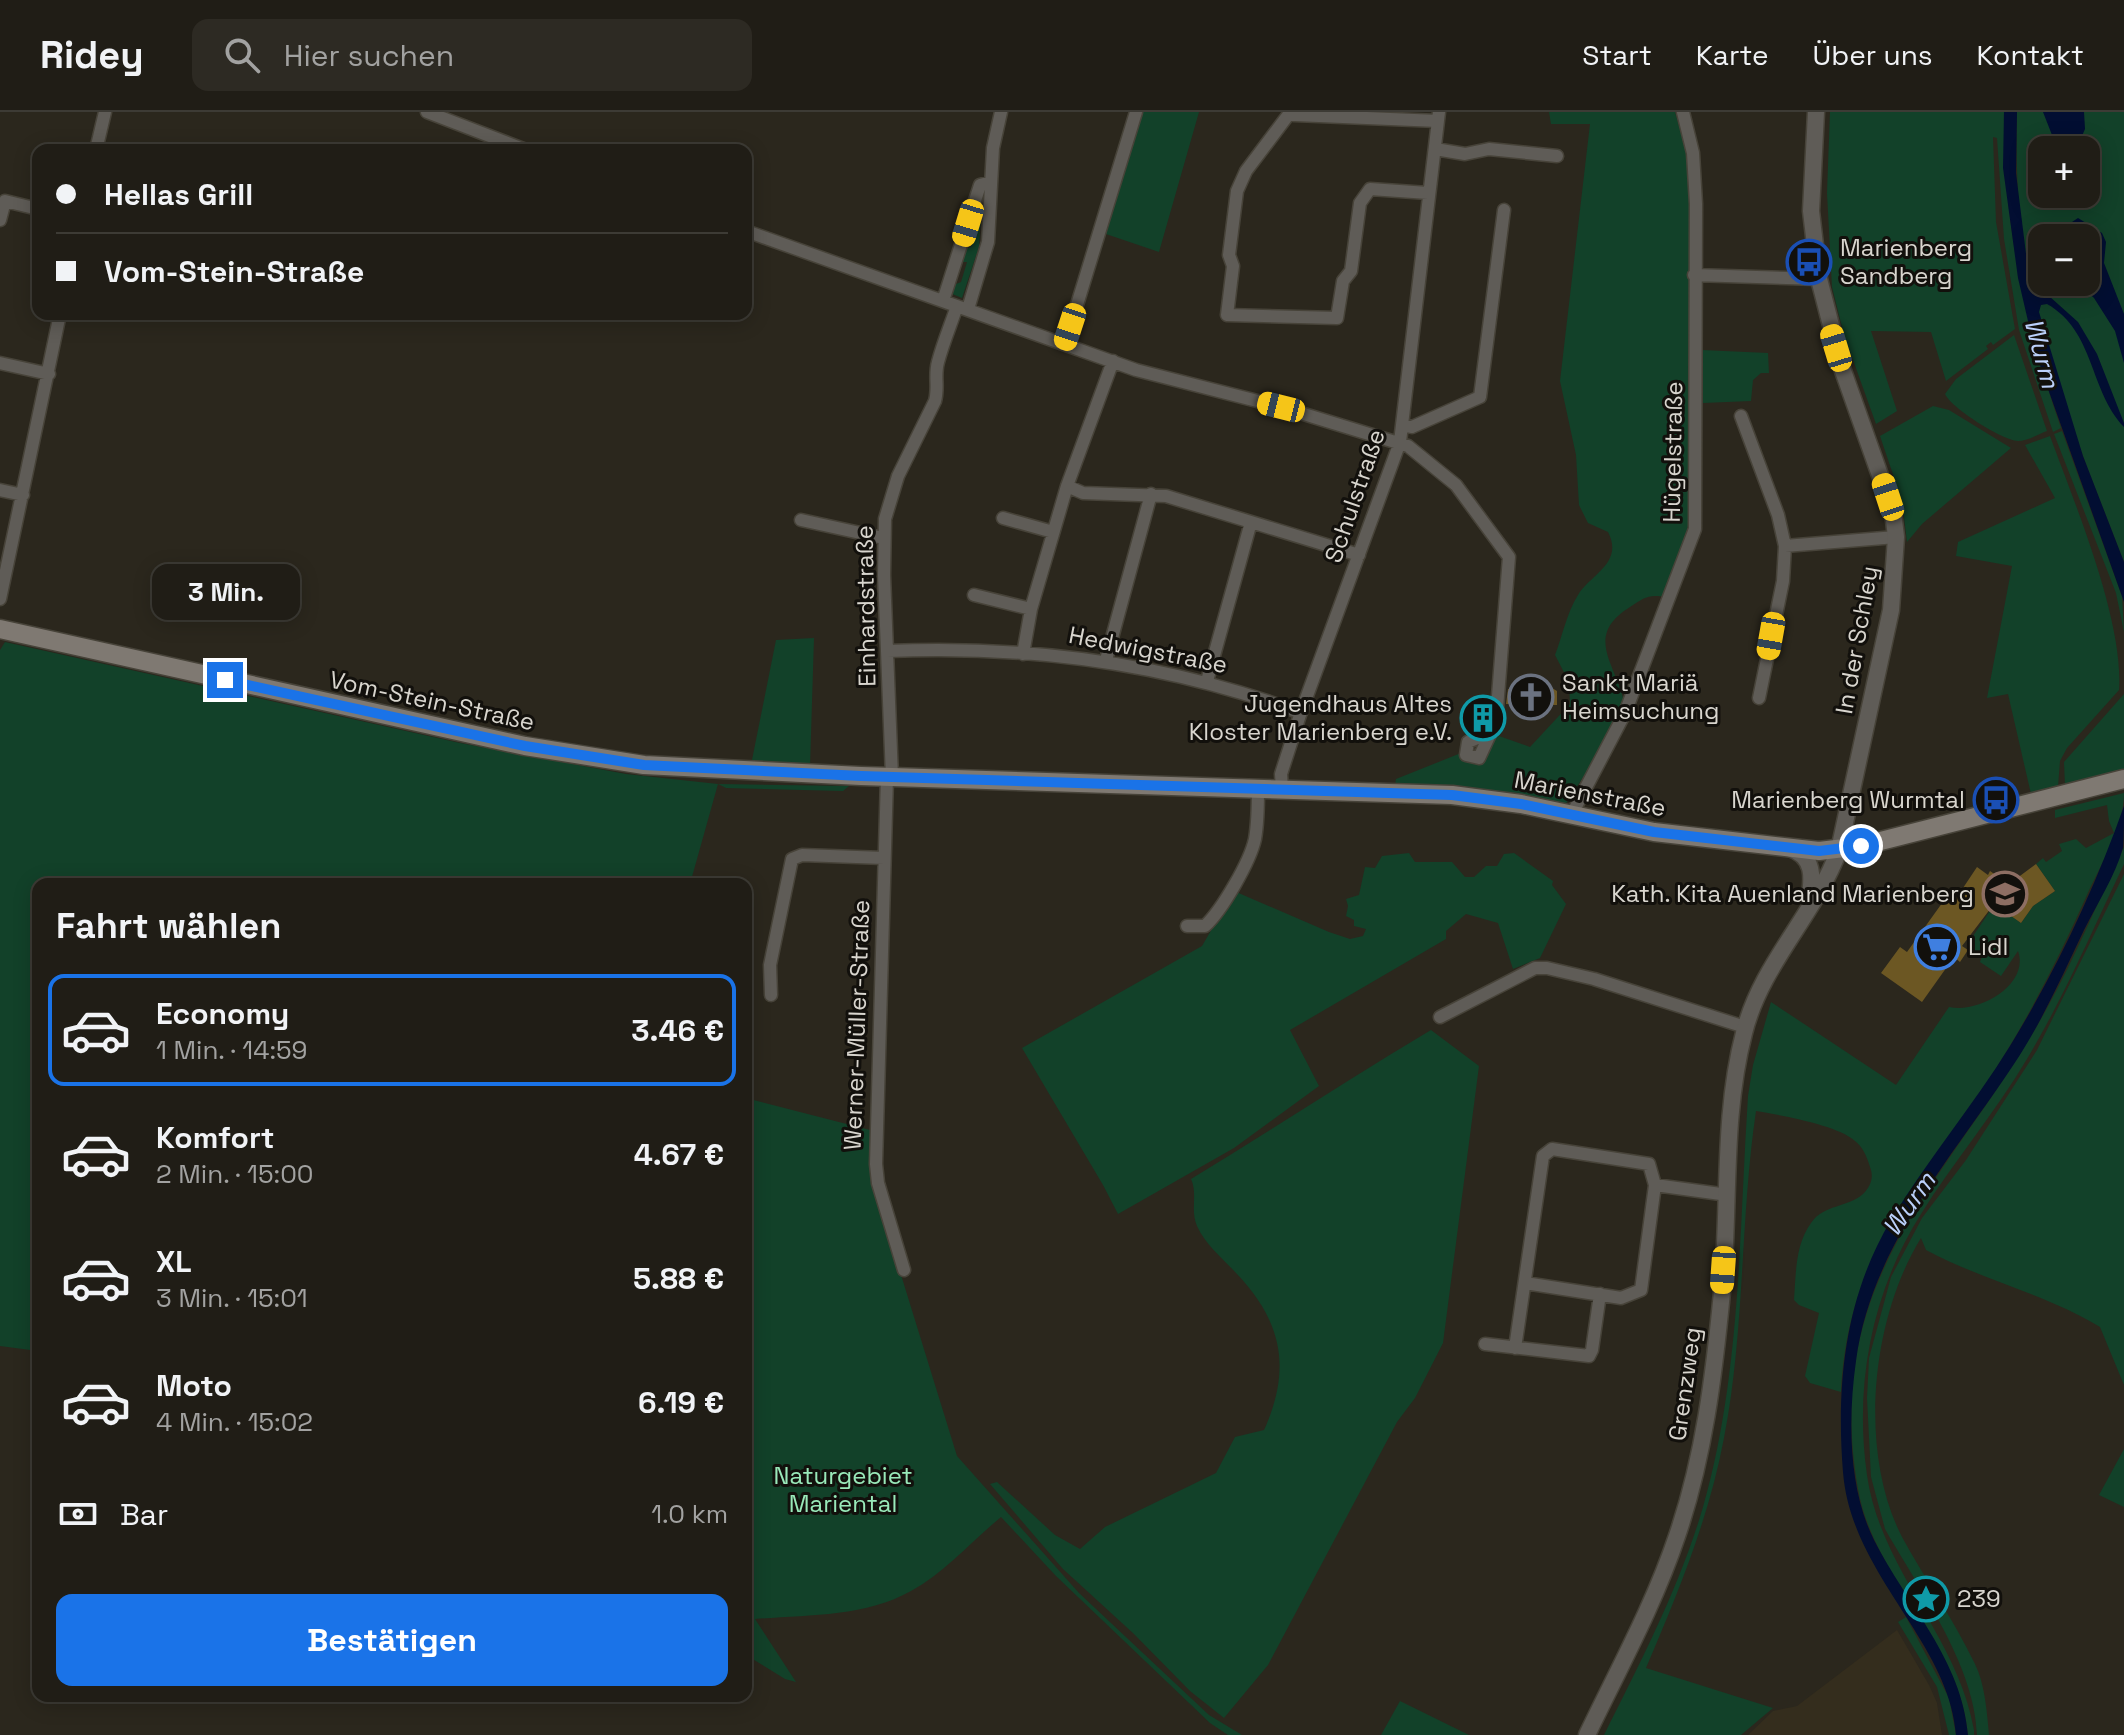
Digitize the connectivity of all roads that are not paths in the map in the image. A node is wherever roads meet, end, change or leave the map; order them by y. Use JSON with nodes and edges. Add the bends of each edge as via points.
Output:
{"nodes":[{"id":1,"x":105,"y":112,"type":"edge"},
{"id":2,"x":427,"y":112,"type":"edge"},
{"id":3,"x":1001,"y":112,"type":"edge"},
{"id":4,"x":1136,"y":112,"type":"edge"},
{"id":5,"x":1683,"y":112,"type":"edge"},
{"id":6,"x":1816,"y":112,"type":"edge"},
{"id":7,"x":1296,"y":113,"type":"edge"},
{"id":8,"x":1438,"y":117,"type":"edge"},
{"id":9,"x":97,"y":144,"type":"edge"},
{"id":10,"x":510,"y":144,"type":"edge"},
{"id":11,"x":1435,"y":149,"type":"junction"},
{"id":12,"x":1557,"y":156,"type":"dead end"},
{"id":13,"x":991,"y":182,"type":"junction"},
{"id":14,"x":1428,"y":193,"type":"junction"},
{"id":15,"x":32,"y":208,"type":"edge"},
{"id":16,"x":1504,"y":210,"type":"dead end"},
{"id":17,"x":0,"y":220,"type":"edge"},
{"id":18,"x":752,"y":233,"type":"edge"},
{"id":19,"x":1694,"y":275,"type":"junction"},
{"id":20,"x":1819,"y":279,"type":"junction"},
{"id":21,"x":943,"y":301,"type":"junction"},
{"id":22,"x":963,"y":308,"type":"junction"},
{"id":23,"x":59,"y":320,"type":"edge"},
{"id":24,"x":1065,"y":344,"type":"junction"},
{"id":25,"x":1113,"y":361,"type":"junction"},
{"id":26,"x":0,"y":363,"type":"edge"},
{"id":27,"x":49,"y":374,"type":"junction"},
{"id":28,"x":1741,"y":416,"type":"dead end"},
{"id":29,"x":1402,"y":425,"type":"junction"},
{"id":30,"x":1400,"y":442,"type":"junction"},
{"id":31,"x":1067,"y":486,"type":"junction"},
{"id":32,"x":0,"y":490,"type":"edge"},
{"id":33,"x":1151,"y":494,"type":"junction"},
{"id":34,"x":23,"y":495,"type":"junction"},
{"id":35,"x":1003,"y":518,"type":"dead end"},
{"id":36,"x":801,"y":520,"type":"dead end"},
{"id":37,"x":1251,"y":522,"type":"junction"},
{"id":38,"x":1053,"y":532,"type":"junction"},
{"id":39,"x":1896,"y":537,"type":"junction"},
{"id":40,"x":883,"y":538,"type":"junction"},
{"id":41,"x":1785,"y":546,"type":"junction"},
{"id":42,"x":1359,"y":555,"type":"junction"},
{"id":43,"x":974,"y":595,"type":"dead end"},
{"id":44,"x":0,"y":599,"type":"edge"},
{"id":45,"x":1031,"y":609,"type":"junction"},
{"id":46,"x":0,"y":629,"type":"edge"},
{"id":47,"x":887,"y":651,"type":"junction"},
{"id":48,"x":1023,"y":654,"type":"junction"},
{"id":49,"x":1106,"y":660,"type":"junction"},
{"id":50,"x":1207,"y":681,"type":"junction"},
{"id":51,"x":1759,"y":698,"type":"dead end"},
{"id":52,"x":1301,"y":713,"type":"junction"},
{"id":53,"x":1491,"y":732,"type":"dead end"},
{"id":54,"x":861,"y":776,"type":"joint"},
{"id":55,"x":890,"y":777,"type":"junction"},
{"id":56,"x":2117,"y":780,"type":"edge"},
{"id":57,"x":1258,"y":788,"type":"junction"},
{"id":58,"x":1282,"y":789,"type":"junction"},
{"id":59,"x":1571,"y":816,"type":"junction"},
{"id":60,"x":1784,"y":846,"type":"junction"},
{"id":61,"x":1839,"y":850,"type":"junction"},
{"id":62,"x":884,"y":858,"type":"junction"},
{"id":63,"x":1808,"y":907,"type":"junction"},
{"id":64,"x":1187,"y":926,"type":"dead end"},
{"id":65,"x":771,"y":995,"type":"dead end"},
{"id":66,"x":1440,"y":1017,"type":"dead end"},
{"id":67,"x":1745,"y":1027,"type":"junction"},
{"id":68,"x":1655,"y":1185,"type":"junction"},
{"id":69,"x":1728,"y":1195,"type":"junction"},
{"id":70,"x":904,"y":1270,"type":"dead end"},
{"id":71,"x":1525,"y":1283,"type":"junction"},
{"id":72,"x":1600,"y":1294,"type":"junction"},
{"id":73,"x":1485,"y":1344,"type":"dead end"},
{"id":74,"x":1515,"y":1348,"type":"junction"},
{"id":75,"x":1587,"y":1735,"type":"edge"}],
"edges":[{"from":1,"to":9,"type":"street"},
{"from":2,"to":10,"type":"street"},
{"from":3,"to":13,"type":"street","name":"Einhardstraße"},
{"from":4,"to":24,"type":"street"},
{"from":5,"to":19,"type":"street","name":"Hügelstraße","via":[[1694,164]]},
{"from":6,"to":20,"type":"street","name":"In der Schley","via":[[1811,211]]},
{"from":7,"to":8,"type":"street"},
{"from":7,"to":14,"type":"street","via":[[1289,114],[1237,191],[1227,315],[1337,318],[1365,193]]},
{"from":8,"to":11,"type":"street","name":"Schulstraße"},
{"from":11,"to":12,"type":"street","via":[[1465,154],[1543,147]]},
{"from":11,"to":14,"type":"street","name":"Schulstraße"},
{"from":13,"to":21,"type":"street","via":[[980,185]]},
{"from":13,"to":22,"type":"street","name":"Einhardstraße","via":[[988,242]]},
{"from":14,"to":29,"type":"street","name":"Schulstraße"},
{"from":15,"to":17,"type":"street","via":[[5,201]]},
{"from":16,"to":29,"type":"street","via":[[1480,397],[1412,427]]},
{"from":18,"to":21,"type":"street"},
{"from":19,"to":20,"type":"street"},
{"from":19,"to":59,"type":"street","name":"Hügelstraße","via":[[1695,529],[1625,713]]},
{"from":20,"to":39,"type":"street","name":"In der Schley","via":[[1842,368],[1893,512]]},
{"from":21,"to":22,"type":"street"},
{"from":22,"to":24,"type":"street"},
{"from":22,"to":40,"type":"street","name":"Einhardstraße","via":[[937,365],[939,389],[930,415],[889,498]]},
{"from":23,"to":27,"type":"street"},
{"from":24,"to":25,"type":"street"},
{"from":25,"to":30,"type":"street"},
{"from":25,"to":31,"type":"street"},
{"from":26,"to":27,"type":"street"},
{"from":27,"to":34,"type":"street"},
{"from":28,"to":41,"type":"street"},
{"from":29,"to":30,"type":"street","name":"Schulstraße"},
{"from":30,"to":42,"type":"street","name":"Schulstraße"},
{"from":30,"to":53,"type":"street","via":[[1456,485],[1509,557]]},
{"from":31,"to":33,"type":"street","via":[[1096,494]]},
{"from":31,"to":38,"type":"street"},
{"from":32,"to":34,"type":"street"},
{"from":33,"to":37,"type":"street"},
{"from":33,"to":49,"type":"street"},
{"from":34,"to":44,"type":"street"},
{"from":35,"to":38,"type":"street"},
{"from":36,"to":40,"type":"street"},
{"from":37,"to":42,"type":"street"},
{"from":37,"to":50,"type":"street"},
{"from":38,"to":45,"type":"street"},
{"from":39,"to":41,"type":"street"},
{"from":39,"to":61,"type":"street","name":"In der Schley","via":[[1891,610]]},
{"from":40,"to":47,"type":"street","name":"Einhardstraße"},
{"from":41,"to":51,"type":"street"},
{"from":42,"to":52,"type":"street","name":"Schulstraße"},
{"from":43,"to":45,"type":"street"},
{"from":45,"to":48,"type":"street"},
{"from":46,"to":54,"type":"main road","name":"Vom-Stein-Straße","via":[[594,759]]},
{"from":47,"to":48,"type":"street","name":"Hedwigstraße"},
{"from":47,"to":55,"type":"street","name":"Einhardstraße"},
{"from":48,"to":49,"type":"street","name":"Hedwigstraße"},
{"from":49,"to":50,"type":"street","name":"Hedwigstraße"},
{"from":50,"to":52,"type":"street","name":"Hedwigstraße"},
{"from":52,"to":58,"type":"street","name":"Schulstraße","via":[[1281,774]]},
{"from":54,"to":55,"type":"main road","name":"Marienstraße"},
{"from":55,"to":57,"type":"main road","name":"Marienstraße"},
{"from":55,"to":62,"type":"street","name":"Werner-Müller-Straße"},
{"from":56,"to":61,"type":"main road","name":"Marienstraße"},
{"from":57,"to":58,"type":"main road","name":"Marienstraße"},
{"from":57,"to":64,"type":"street","via":[[1254,841],[1244,863],[1213,918],[1205,926]]},
{"from":58,"to":59,"type":"main road","name":"Marienstraße","via":[[1464,796]]},
{"from":59,"to":60,"type":"main road","name":"Marienstraße","via":[[1654,832]]},
{"from":60,"to":61,"type":"main road","name":"Marienstraße"},
{"from":60,"to":63,"type":"street","via":[[1800,851],[1810,866]]},
{"from":61,"to":63,"type":"street","name":"Grenzweg"},
{"from":62,"to":65,"type":"street","via":[[792,859],[770,965]]},
{"from":62,"to":70,"type":"street","name":"Werner-Müller-Straße","via":[[876,1164]]},
{"from":63,"to":67,"type":"street","name":"Grenzweg","via":[[1763,983]]},
{"from":66,"to":67,"type":"street","via":[[1535,968],[1547,968]]},
{"from":67,"to":69,"type":"street","name":"Grenzweg","via":[[1732,1101]]},
{"from":68,"to":69,"type":"street"},
{"from":68,"to":71,"type":"street","via":[[1649,1164],[1552,1149],[1543,1156]]},
{"from":68,"to":72,"type":"street","via":[[1641,1290],[1621,1298]]},
{"from":69,"to":75,"type":"street","name":"Grenzweg","via":[[1711,1387],[1693,1482],[1648,1609]]},
{"from":71,"to":72,"type":"street"},
{"from":71,"to":74,"type":"street"},
{"from":72,"to":74,"type":"street","via":[[1589,1356]]},
{"from":73,"to":74,"type":"street"}]}
